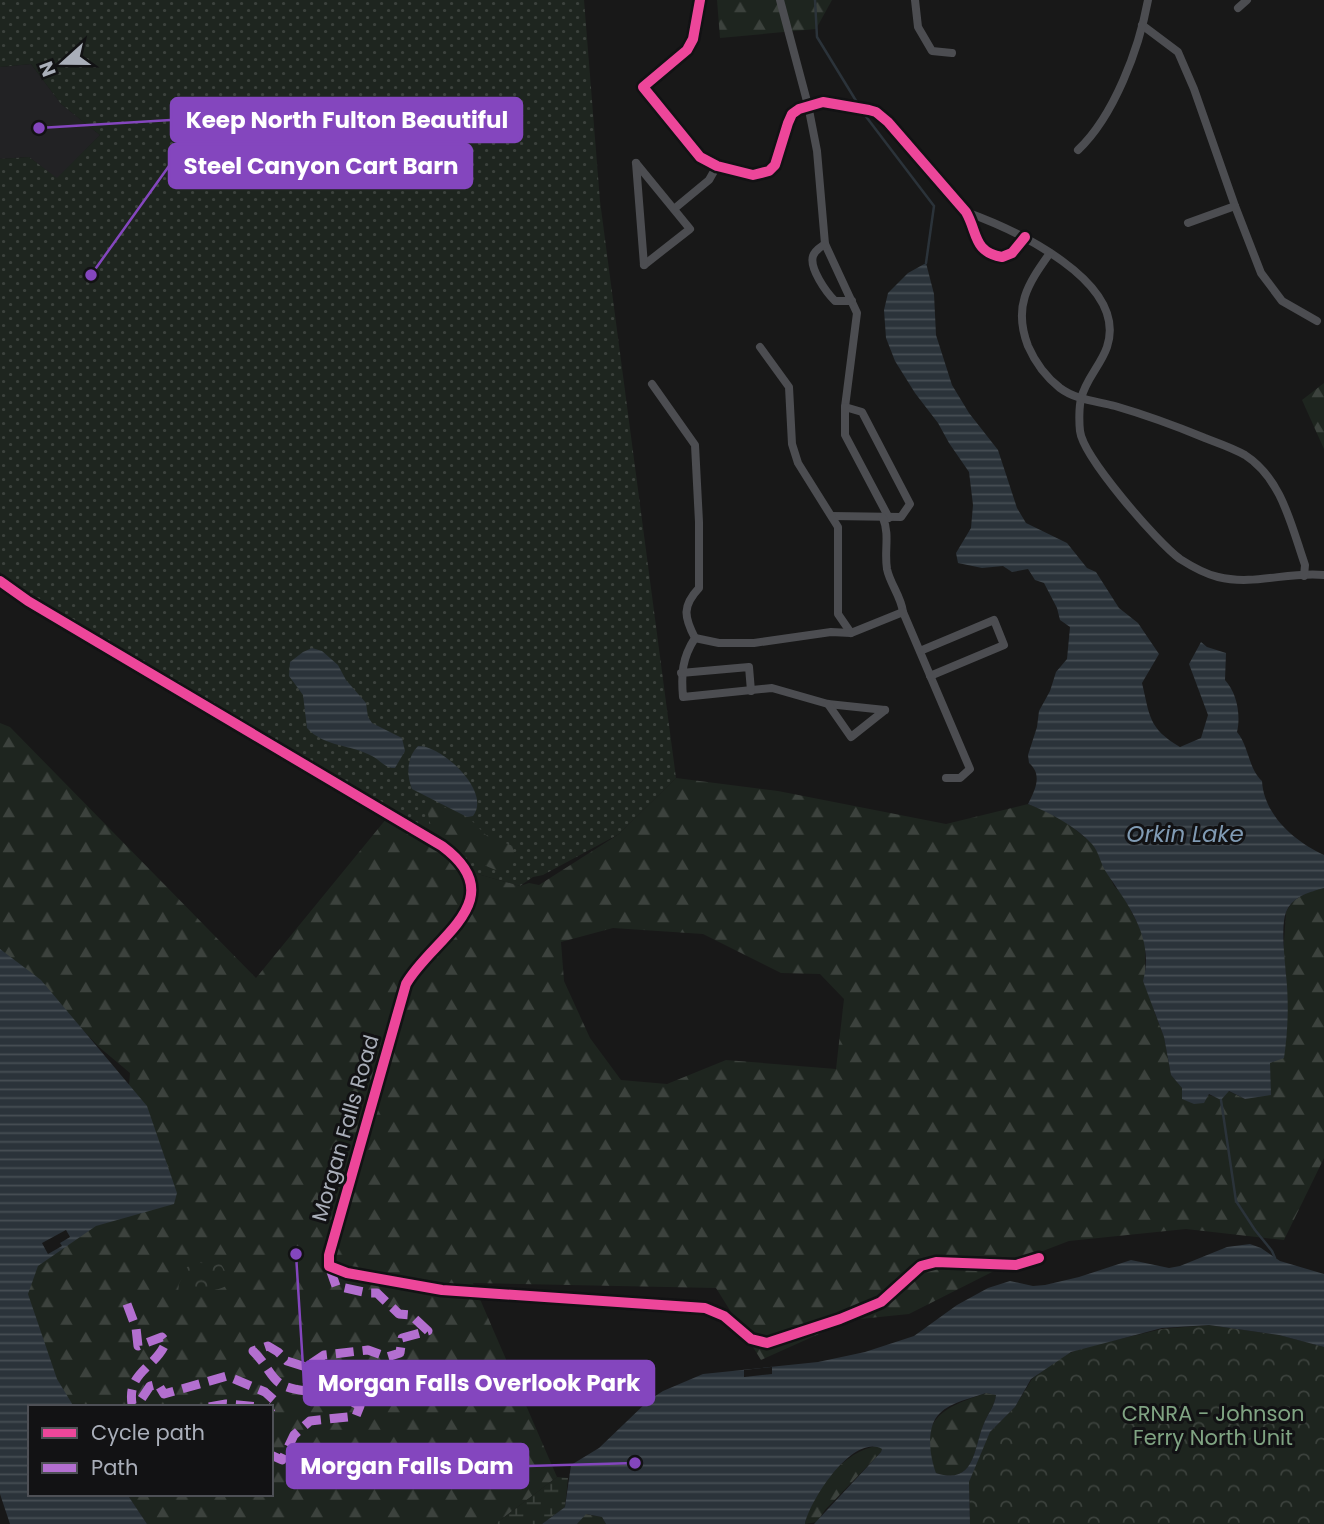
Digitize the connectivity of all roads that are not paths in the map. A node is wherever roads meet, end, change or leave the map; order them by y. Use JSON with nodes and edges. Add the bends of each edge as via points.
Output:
{"nodes":[{"id":1,"x":700,"y":0,"type":"edge"},
{"id":2,"x":780,"y":0,"type":"edge"},
{"id":3,"x":915,"y":0,"type":"edge"},
{"id":4,"x":1148,"y":0,"type":"edge"},
{"id":5,"x":1247,"y":0,"type":"edge"},
{"id":6,"x":1238,"y":8,"type":"dead end"},
{"id":7,"x":1142,"y":24,"type":"junction"},
{"id":8,"x":952,"y":54,"type":"dead end"},
{"id":9,"x":808,"y":105,"type":"junction"},
{"id":10,"x":1078,"y":150,"type":"dead end"},
{"id":11,"x":718,"y":166,"type":"junction"},
{"id":12,"x":1235,"y":206,"type":"junction"},
{"id":13,"x":674,"y":209,"type":"junction"},
{"id":14,"x":966,"y":212,"type":"junction"},
{"id":15,"x":1188,"y":223,"type":"dead end"},
{"id":16,"x":1025,"y":237,"type":"junction"},
{"id":17,"x":825,"y":244,"type":"junction"},
{"id":18,"x":1050,"y":253,"type":"junction"},
{"id":19,"x":852,"y":301,"type":"junction"},
{"id":20,"x":1317,"y":321,"type":"dead end"},
{"id":21,"x":760,"y":348,"type":"dead end"},
{"id":22,"x":652,"y":384,"type":"dead end"},
{"id":23,"x":1081,"y":398,"type":"junction"},
{"id":24,"x":845,"y":407,"type":"junction"},
{"id":25,"x":832,"y":516,"type":"junction"},
{"id":26,"x":886,"y":518,"type":"junction"},
{"id":27,"x":1324,"y":575,"type":"edge"},
{"id":28,"x":1304,"y":576,"type":"junction"},
{"id":29,"x":0,"y":581,"type":"edge"},
{"id":30,"x":903,"y":612,"type":"junction"},
{"id":31,"x":851,"y":633,"type":"junction"},
{"id":32,"x":695,"y":638,"type":"junction"},
{"id":33,"x":920,"y":651,"type":"junction"},
{"id":34,"x":681,"y":673,"type":"junction"},
{"id":35,"x":930,"y":676,"type":"junction"},
{"id":36,"x":751,"y":691,"type":"junction"},
{"id":37,"x":828,"y":705,"type":"junction"},
{"id":38,"x":946,"y":778,"type":"dead end"},
{"id":39,"x":1038,"y":1258,"type":"dead end"}],
"edges":[{"from":1,"to":11,"type":"street","via":[[687,50],[643,87],[700,157]]},
{"from":2,"to":9,"type":"street"},
{"from":3,"to":8,"type":"street","via":[[918,27],[932,51]]},
{"from":4,"to":7,"type":"street"},
{"from":5,"to":6,"type":"street"},
{"from":7,"to":10,"type":"street","via":[[1119,91],[1105,118]]},
{"from":7,"to":12,"type":"street","via":[[1178,52]]},
{"from":9,"to":11,"type":"street","via":[[792,114],[769,171],[753,175]]},
{"from":9,"to":14,"type":"street","via":[[823,102],[876,112]]},
{"from":9,"to":17,"type":"street"},
{"from":11,"to":13,"type":"street","via":[[709,180]]},
{"from":12,"to":15,"type":"street"},
{"from":12,"to":20,"type":"street","via":[[1261,273],[1282,301]]},
{"from":13,"to":13,"type":"street","via":[[636,163],[644,265],[690,229]]},
{"from":14,"to":16,"type":"street"},
{"from":14,"to":16,"type":"street","via":[[976,240],[993,256],[1012,253]]},
{"from":16,"to":18,"type":"street"},
{"from":17,"to":19,"type":"street"},
{"from":17,"to":19,"type":"street","via":[[812,257],[813,265],[835,301]]},
{"from":18,"to":23,"type":"street","via":[[1093,289],[1108,316],[1107,347]]},
{"from":18,"to":23,"type":"street","via":[[1024,296],[1020,320],[1033,358],[1062,389]]},
{"from":19,"to":24,"type":"street","via":[[857,313]]},
{"from":21,"to":25,"type":"street","via":[[789,387],[792,444],[798,463]]},
{"from":22,"to":32,"type":"street","via":[[695,445],[699,588],[688,599],[686,612]]},
{"from":23,"to":28,"type":"street","via":[[1172,425],[1248,457],[1276,486],[1305,565]]},
{"from":23,"to":28,"type":"street","via":[[1080,432],[1093,461],[1179,558],[1230,579]]},
{"from":24,"to":26,"type":"street","via":[[845,435]]},
{"from":24,"to":26,"type":"street","via":[[862,412],[910,504],[901,517]]},
{"from":25,"to":26,"type":"street"},
{"from":25,"to":31,"type":"street","via":[[838,527],[838,614]]},
{"from":26,"to":30,"type":"street","via":[[887,570]]},
{"from":27,"to":28,"type":"street"},
{"from":29,"to":39,"type":"street","name":"Morgan Falls Road","via":[[442,846],[468,872],[470,897],[459,922],[406,984],[329,1266],[358,1276],[442,1290],[705,1308],[724,1316],[751,1339],[767,1343],[881,1302],[921,1266],[936,1262],[1016,1265]]},
{"from":30,"to":31,"type":"street"},
{"from":30,"to":33,"type":"street"},
{"from":31,"to":32,"type":"street","via":[[754,643]]},
{"from":32,"to":34,"type":"street"},
{"from":33,"to":35,"type":"street"},
{"from":33,"to":35,"type":"street","via":[[993,620],[1004,645]]},
{"from":34,"to":36,"type":"street","via":[[749,667]]},
{"from":34,"to":36,"type":"street","via":[[682,697]]},
{"from":35,"to":38,"type":"street","via":[[970,769],[960,778]]},
{"from":36,"to":37,"type":"street","via":[[772,688]]},
{"from":37,"to":37,"type":"street","via":[[851,737],[885,710],[851,707]]}]}
